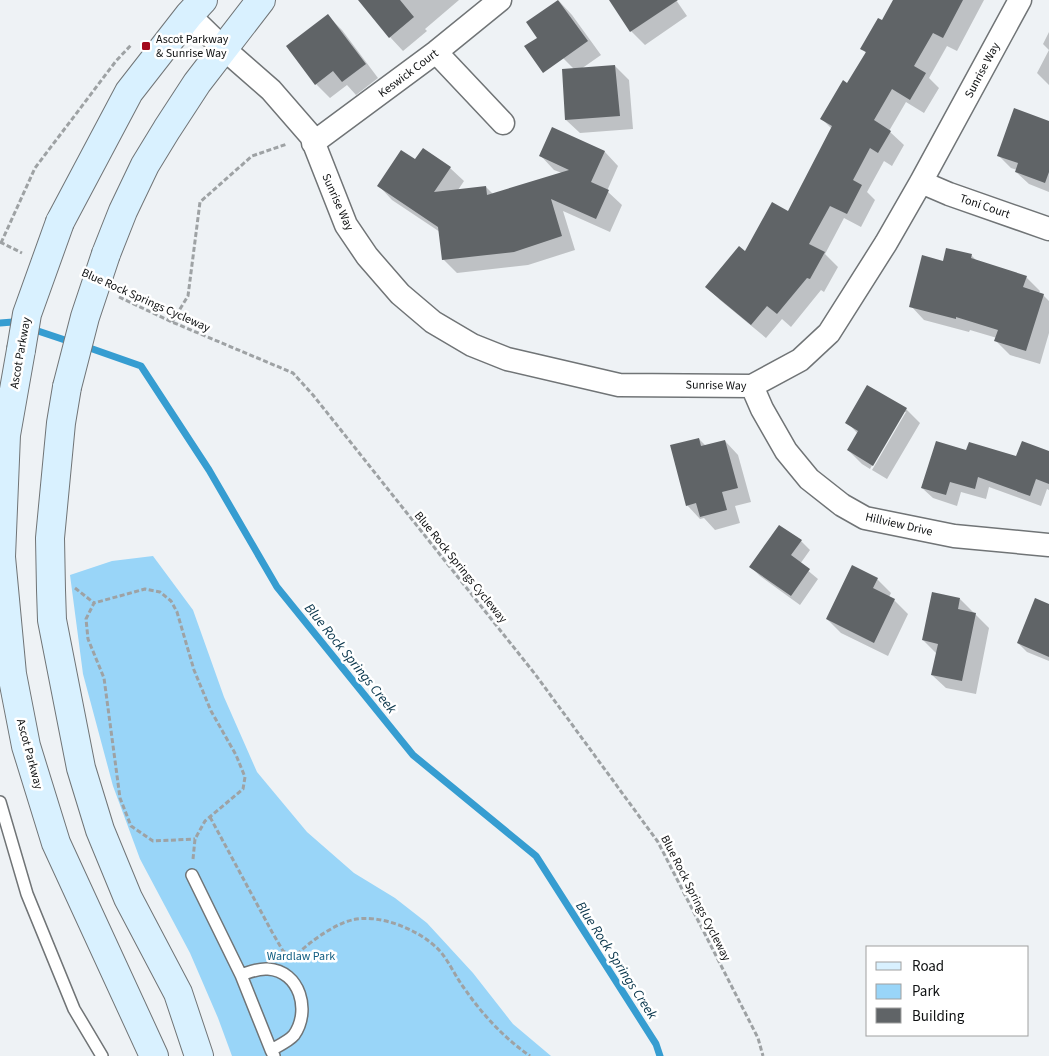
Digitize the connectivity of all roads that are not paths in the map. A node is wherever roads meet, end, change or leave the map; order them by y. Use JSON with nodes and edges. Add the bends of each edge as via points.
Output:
{"nodes":[{"id":1,"x":261,"y":0,"type":"edge"},
{"id":2,"x":500,"y":0,"type":"edge"},
{"id":3,"x":1020,"y":0,"type":"edge"},
{"id":4,"x":196,"y":8,"type":"edge"},
{"id":5,"x":223,"y":48,"type":"junction"},
{"id":6,"x":436,"y":52,"type":"junction"},
{"id":7,"x":503,"y":123,"type":"dead end"},
{"id":8,"x":312,"y":140,"type":"junction"},
{"id":9,"x":921,"y":182,"type":"junction"},
{"id":10,"x":1049,"y":229,"type":"edge"},
{"id":11,"x":752,"y":386,"type":"junction"},
{"id":12,"x":1049,"y":545,"type":"edge"},
{"id":13,"x":0,"y":802,"type":"edge"},
{"id":14,"x":192,"y":875,"type":"road end"},
{"id":15,"x":241,"y":975,"type":"junction"},
{"id":16,"x":272,"y":1053,"type":"edge"},
{"id":17,"x":102,"y":1056,"type":"edge"},
{"id":18,"x":154,"y":1056,"type":"edge"},
{"id":19,"x":199,"y":1056,"type":"edge"}],
"edges":[{"from":1,"to":5,"type":"main road"},
{"from":2,"to":6,"type":"street","name":"Keswick Court"},
{"from":3,"to":9,"type":"street","name":"Sunrise Way"},
{"from":4,"to":5,"type":"street","name":"Sunrise Way"},
{"from":4,"to":18,"type":"main road","name":"Ascot Parkway","bridge":true,"via":[[129,92],[60,222],[27,314],[6,435],[1,558],[12,674],[26,746],[56,843]]},
{"from":5,"to":8,"type":"street","name":"Sunrise Way","via":[[271,90]]},
{"from":5,"to":19,"type":"main road","bridge":true,"via":[[197,82],[145,165],[106,254],[85,316],[68,387],[61,423],[50,538],[52,620],[81,768],[100,830],[128,898],[178,993]]},
{"from":6,"to":7,"type":"street"},
{"from":6,"to":8,"type":"street","name":"Keswick Court"},
{"from":8,"to":11,"type":"street","name":"Sunrise Way","via":[[346,224],[367,256],[400,294],[420,311],[472,345],[507,359],[619,385]]},
{"from":9,"to":10,"type":"street","name":"Toni Court"},
{"from":9,"to":11,"type":"street","name":"Sunrise Way","via":[[829,333],[800,360]]},
{"from":11,"to":12,"type":"street","name":"Hillview Drive","via":[[786,451],[809,479],[849,510],[865,518],[954,536]]},
{"from":13,"to":17,"type":"lane","via":[[27,894],[74,1009]]},
{"from":14,"to":15,"type":"lane"},
{"from":15,"to":16,"type":"lane"},
{"from":15,"to":16,"type":"lane","via":[[258,969],[281,972],[292,980],[300,995],[300,1023],[293,1036]]}]}
